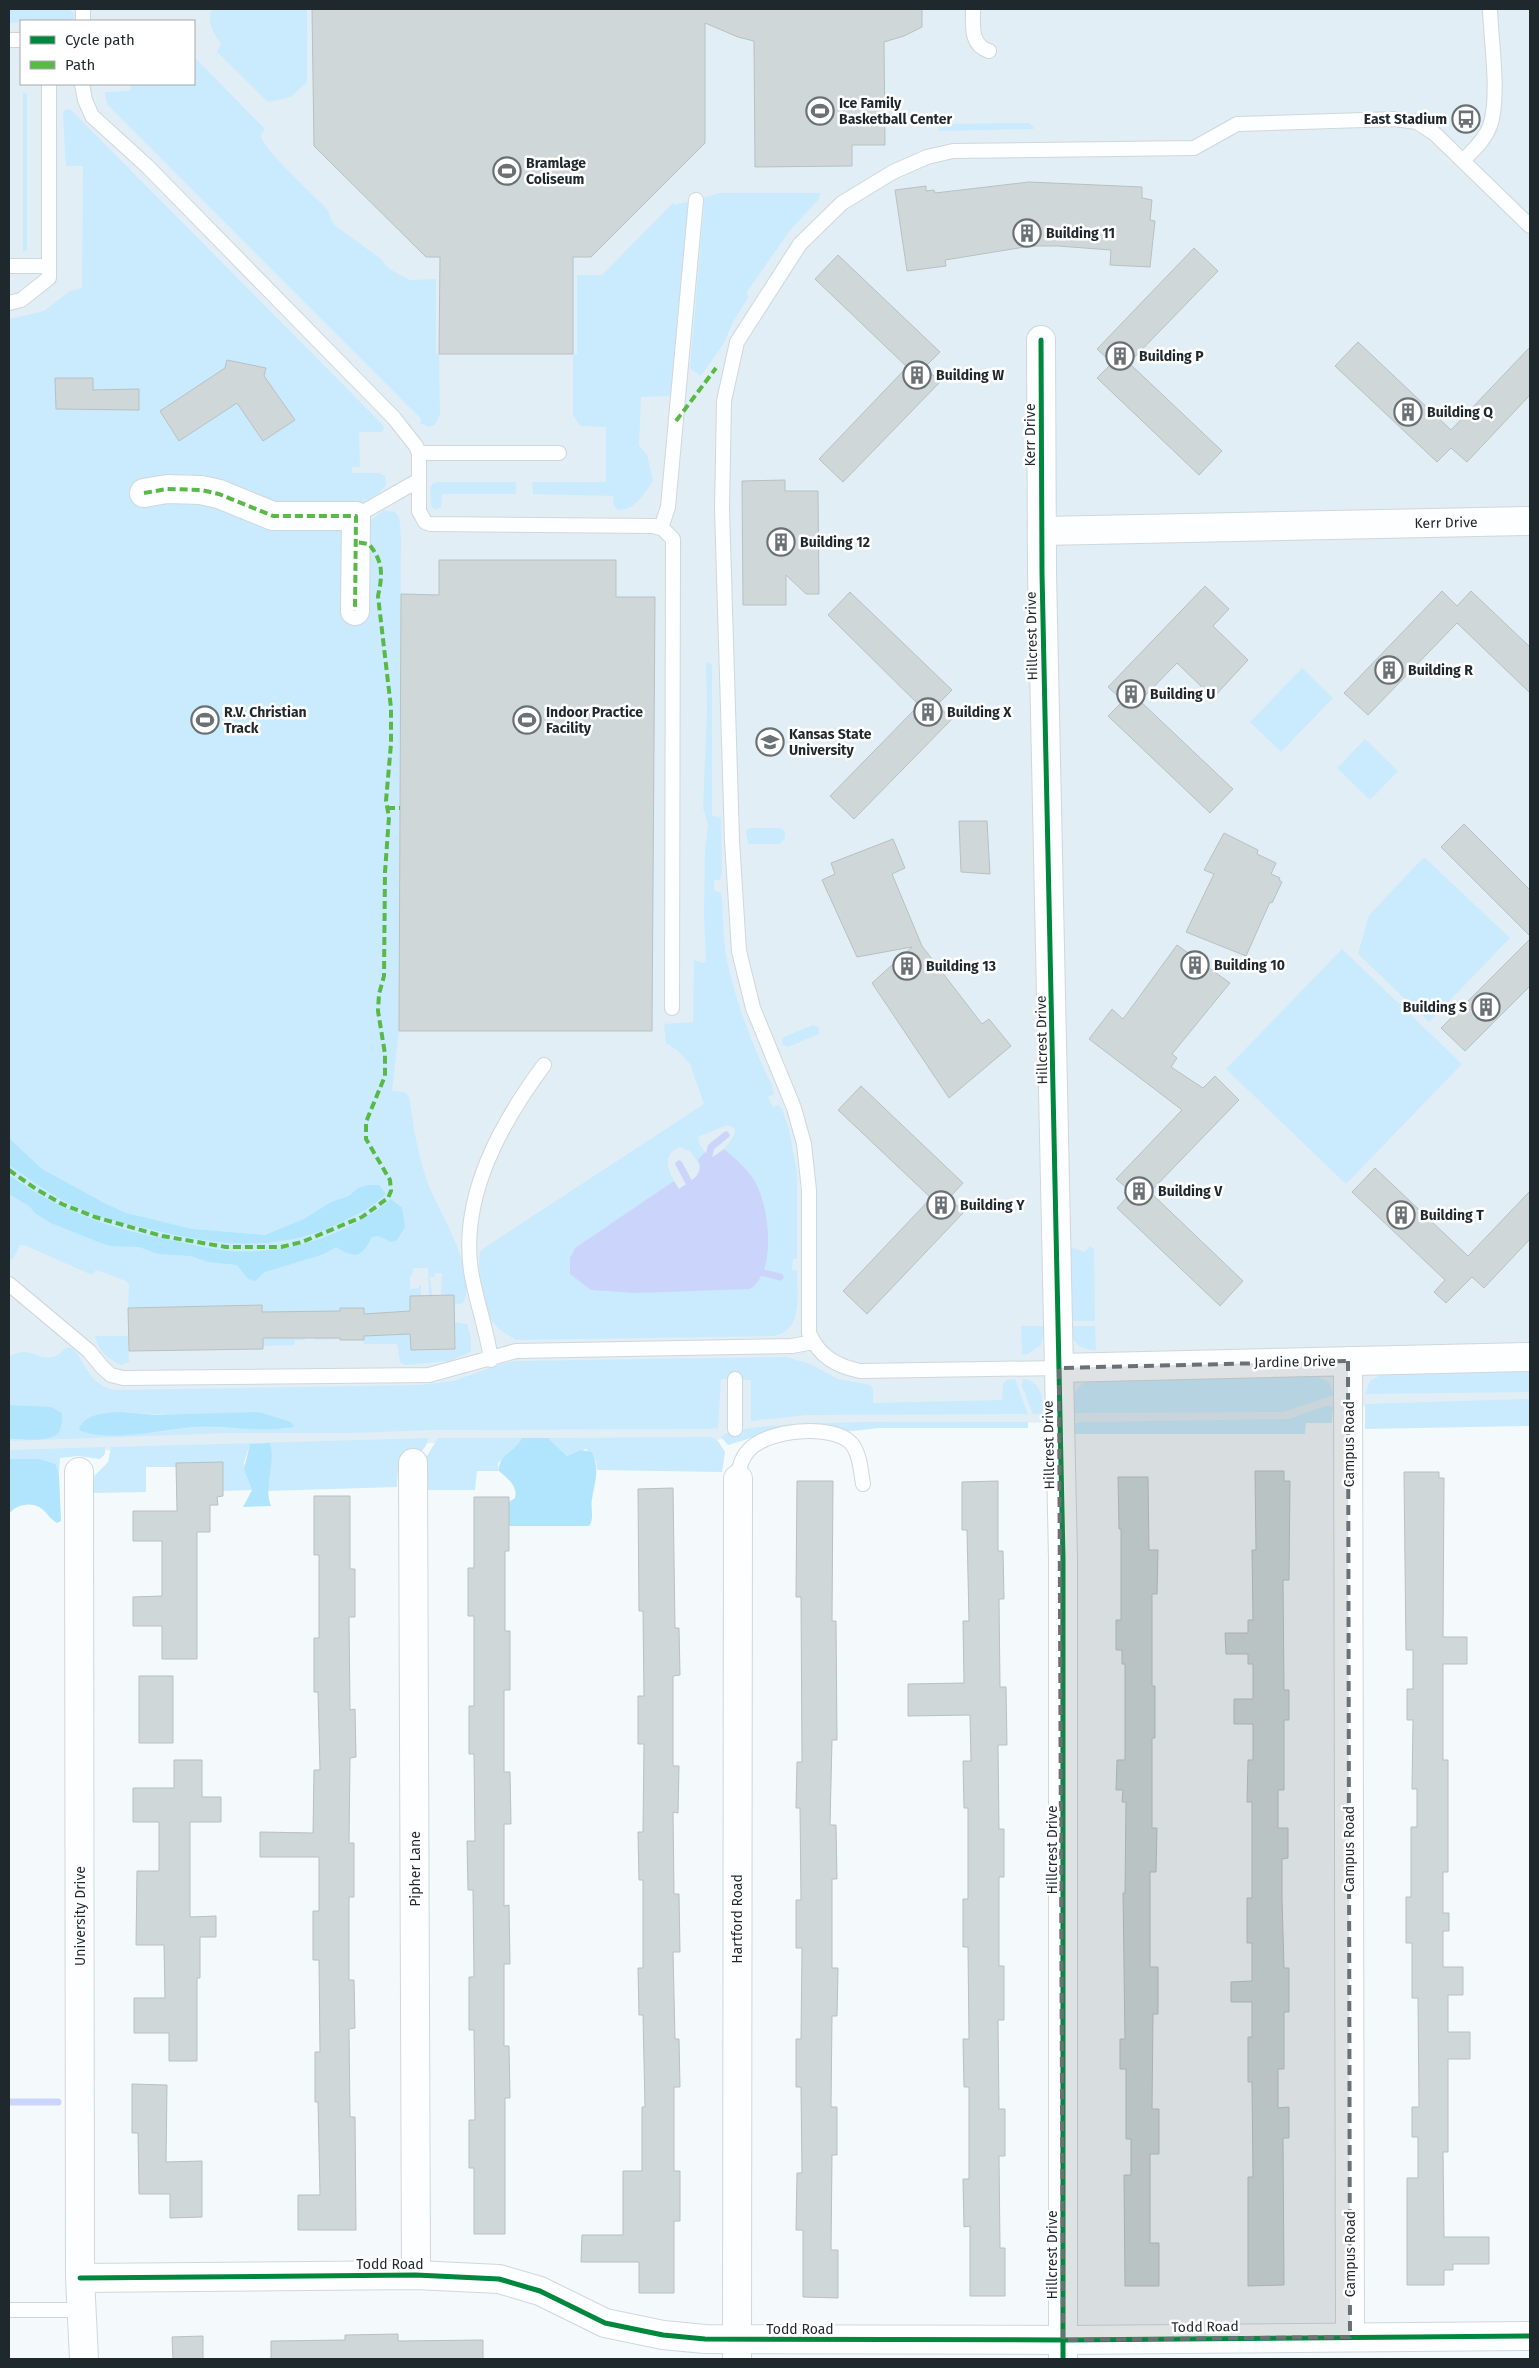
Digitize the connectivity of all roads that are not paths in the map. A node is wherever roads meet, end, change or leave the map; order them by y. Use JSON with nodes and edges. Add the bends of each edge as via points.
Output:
{"nodes":[{"id":1,"x":973,"y":9,"type":"edge"},
{"id":2,"x":1490,"y":9,"type":"edge"},
{"id":3,"x":989,"y":51,"type":"dead end"},
{"id":4,"x":49,"y":85,"type":"edge"},
{"id":5,"x":82,"y":85,"type":"edge"},
{"id":6,"x":1464,"y":160,"type":"junction"},
{"id":7,"x":696,"y":200,"type":"dead end"},
{"id":8,"x":1530,"y":226,"type":"edge"},
{"id":9,"x":9,"y":266,"type":"edge"},
{"id":10,"x":49,"y":266,"type":"junction"},
{"id":11,"x":9,"y":303,"type":"edge"},
{"id":12,"x":1041,"y":340,"type":"dead end"},
{"id":13,"x":419,"y":453,"type":"junction"},
{"id":14,"x":559,"y":453,"type":"dead end"},
{"id":15,"x":419,"y":480,"type":"junction"},
{"id":16,"x":144,"y":493,"type":"dead end"},
{"id":17,"x":356,"y":516,"type":"junction"},
{"id":18,"x":1530,"y":521,"type":"edge"},
{"id":19,"x":661,"y":528,"type":"junction"},
{"id":20,"x":1043,"y":531,"type":"junction"},
{"id":21,"x":355,"y":611,"type":"dead end"},
{"id":22,"x":672,"y":1008,"type":"dead end"},
{"id":23,"x":544,"y":1065,"type":"dead end"},
{"id":24,"x":9,"y":1284,"type":"edge"},
{"id":25,"x":813,"y":1342,"type":"junction"},
{"id":26,"x":1530,"y":1357,"type":"edge"},
{"id":27,"x":491,"y":1360,"type":"junction"},
{"id":28,"x":1348,"y":1361,"type":"junction"},
{"id":29,"x":1059,"y":1368,"type":"junction"},
{"id":30,"x":735,"y":1379,"type":"dead end"},
{"id":31,"x":736,"y":1429,"type":"dead end"},
{"id":32,"x":413,"y":1463,"type":"dead end"},
{"id":33,"x":79,"y":1472,"type":"dead end"},
{"id":34,"x":738,"y":1479,"type":"joint"},
{"id":35,"x":862,"y":1484,"type":"dead end"},
{"id":36,"x":416,"y":2274,"type":"junction"},
{"id":37,"x":80,"y":2278,"type":"junction"},
{"id":38,"x":9,"y":2310,"type":"edge"},
{"id":39,"x":81,"y":2310,"type":"junction"},
{"id":40,"x":1530,"y":2336,"type":"edge"},
{"id":41,"x":1350,"y":2337,"type":"junction"},
{"id":42,"x":737,"y":2350,"type":"edge"},
{"id":43,"x":1063,"y":2350,"type":"edge"},
{"id":44,"x":84,"y":2359,"type":"edge"}],
"edges":[{"from":1,"to":3,"type":"lane","via":[[976,42]]},
{"from":2,"to":6,"type":"lane","via":[[1494,91],[1490,126]]},
{"from":4,"to":10,"type":"lane"},
{"from":5,"to":13,"type":"lane","via":[[92,116],[146,166],[394,418]]},
{"from":6,"to":8,"type":"lane"},
{"from":6,"to":25,"type":"lane","via":[[1434,133],[1416,122],[1395,120],[1237,124],[1194,148],[946,152],[893,172],[842,203],[800,244],[737,342],[724,401],[722,509],[732,841],[739,951],[753,1008],[794,1108],[804,1144],[809,1190],[808,1324]]},
{"from":7,"to":19,"type":"lane","via":[[668,506]]},
{"from":9,"to":10,"type":"lane"},
{"from":10,"to":11,"type":"lane","via":[[49,278],[21,300]]},
{"from":12,"to":20,"type":"street","name":"Kerr Drive"},
{"from":13,"to":14,"type":"lane"},
{"from":13,"to":15,"type":"lane"},
{"from":15,"to":17,"type":"lane"},
{"from":15,"to":19,"type":"lane","via":[[419,511],[425,522],[431,524]]},
{"from":16,"to":17,"type":"street","via":[[167,489],[201,490],[220,494],[273,516]]},
{"from":17,"to":21,"type":"street"},
{"from":18,"to":20,"type":"street","name":"Kerr Drive"},
{"from":19,"to":22,"type":"lane","via":[[673,539],[674,550]]},
{"from":20,"to":29,"type":"street","name":"Hillcrest Drive"},
{"from":23,"to":27,"type":"lane","via":[[523,1094],[496,1143],[473,1206],[469,1240],[471,1270]]},
{"from":24,"to":27,"type":"lane","via":[[89,1351],[111,1376],[123,1378],[430,1375]]},
{"from":25,"to":27,"type":"lane","via":[[792,1346],[516,1351]]},
{"from":25,"to":29,"type":"lane","via":[[826,1358],[860,1371]]},
{"from":26,"to":28,"type":"street","name":"Jardine Drive"},
{"from":28,"to":29,"type":"street","name":"Jardine Drive"},
{"from":28,"to":41,"type":"street","name":"Campus Road"},
{"from":29,"to":43,"type":"street","name":"Hillcrest Drive","via":[[1063,1558]]},
{"from":30,"to":31,"type":"lane"},
{"from":32,"to":36,"type":"street","name":"Pipher Lane"},
{"from":33,"to":37,"type":"street","name":"University Drive"},
{"from":34,"to":35,"type":"lane","via":[[742,1459],[762,1440],[795,1432],[821,1432],[844,1438],[851,1444],[858,1460]]},
{"from":34,"to":42,"type":"street","name":"Hartford Road"},
{"from":36,"to":37,"type":"street","name":"Todd Road"},
{"from":36,"to":42,"type":"street","name":"Todd Road","via":[[499,2279],[540,2291],[605,2323]]},
{"from":37,"to":39,"type":"street","name":"University Drive"},
{"from":38,"to":39,"type":"lane"},
{"from":39,"to":44,"type":"street","name":"University Drive"},
{"from":40,"to":41,"type":"street","name":"Todd Road"},
{"from":41,"to":43,"type":"street","name":"Todd Road"},
{"from":42,"to":43,"type":"street","name":"Todd Road"}]}
